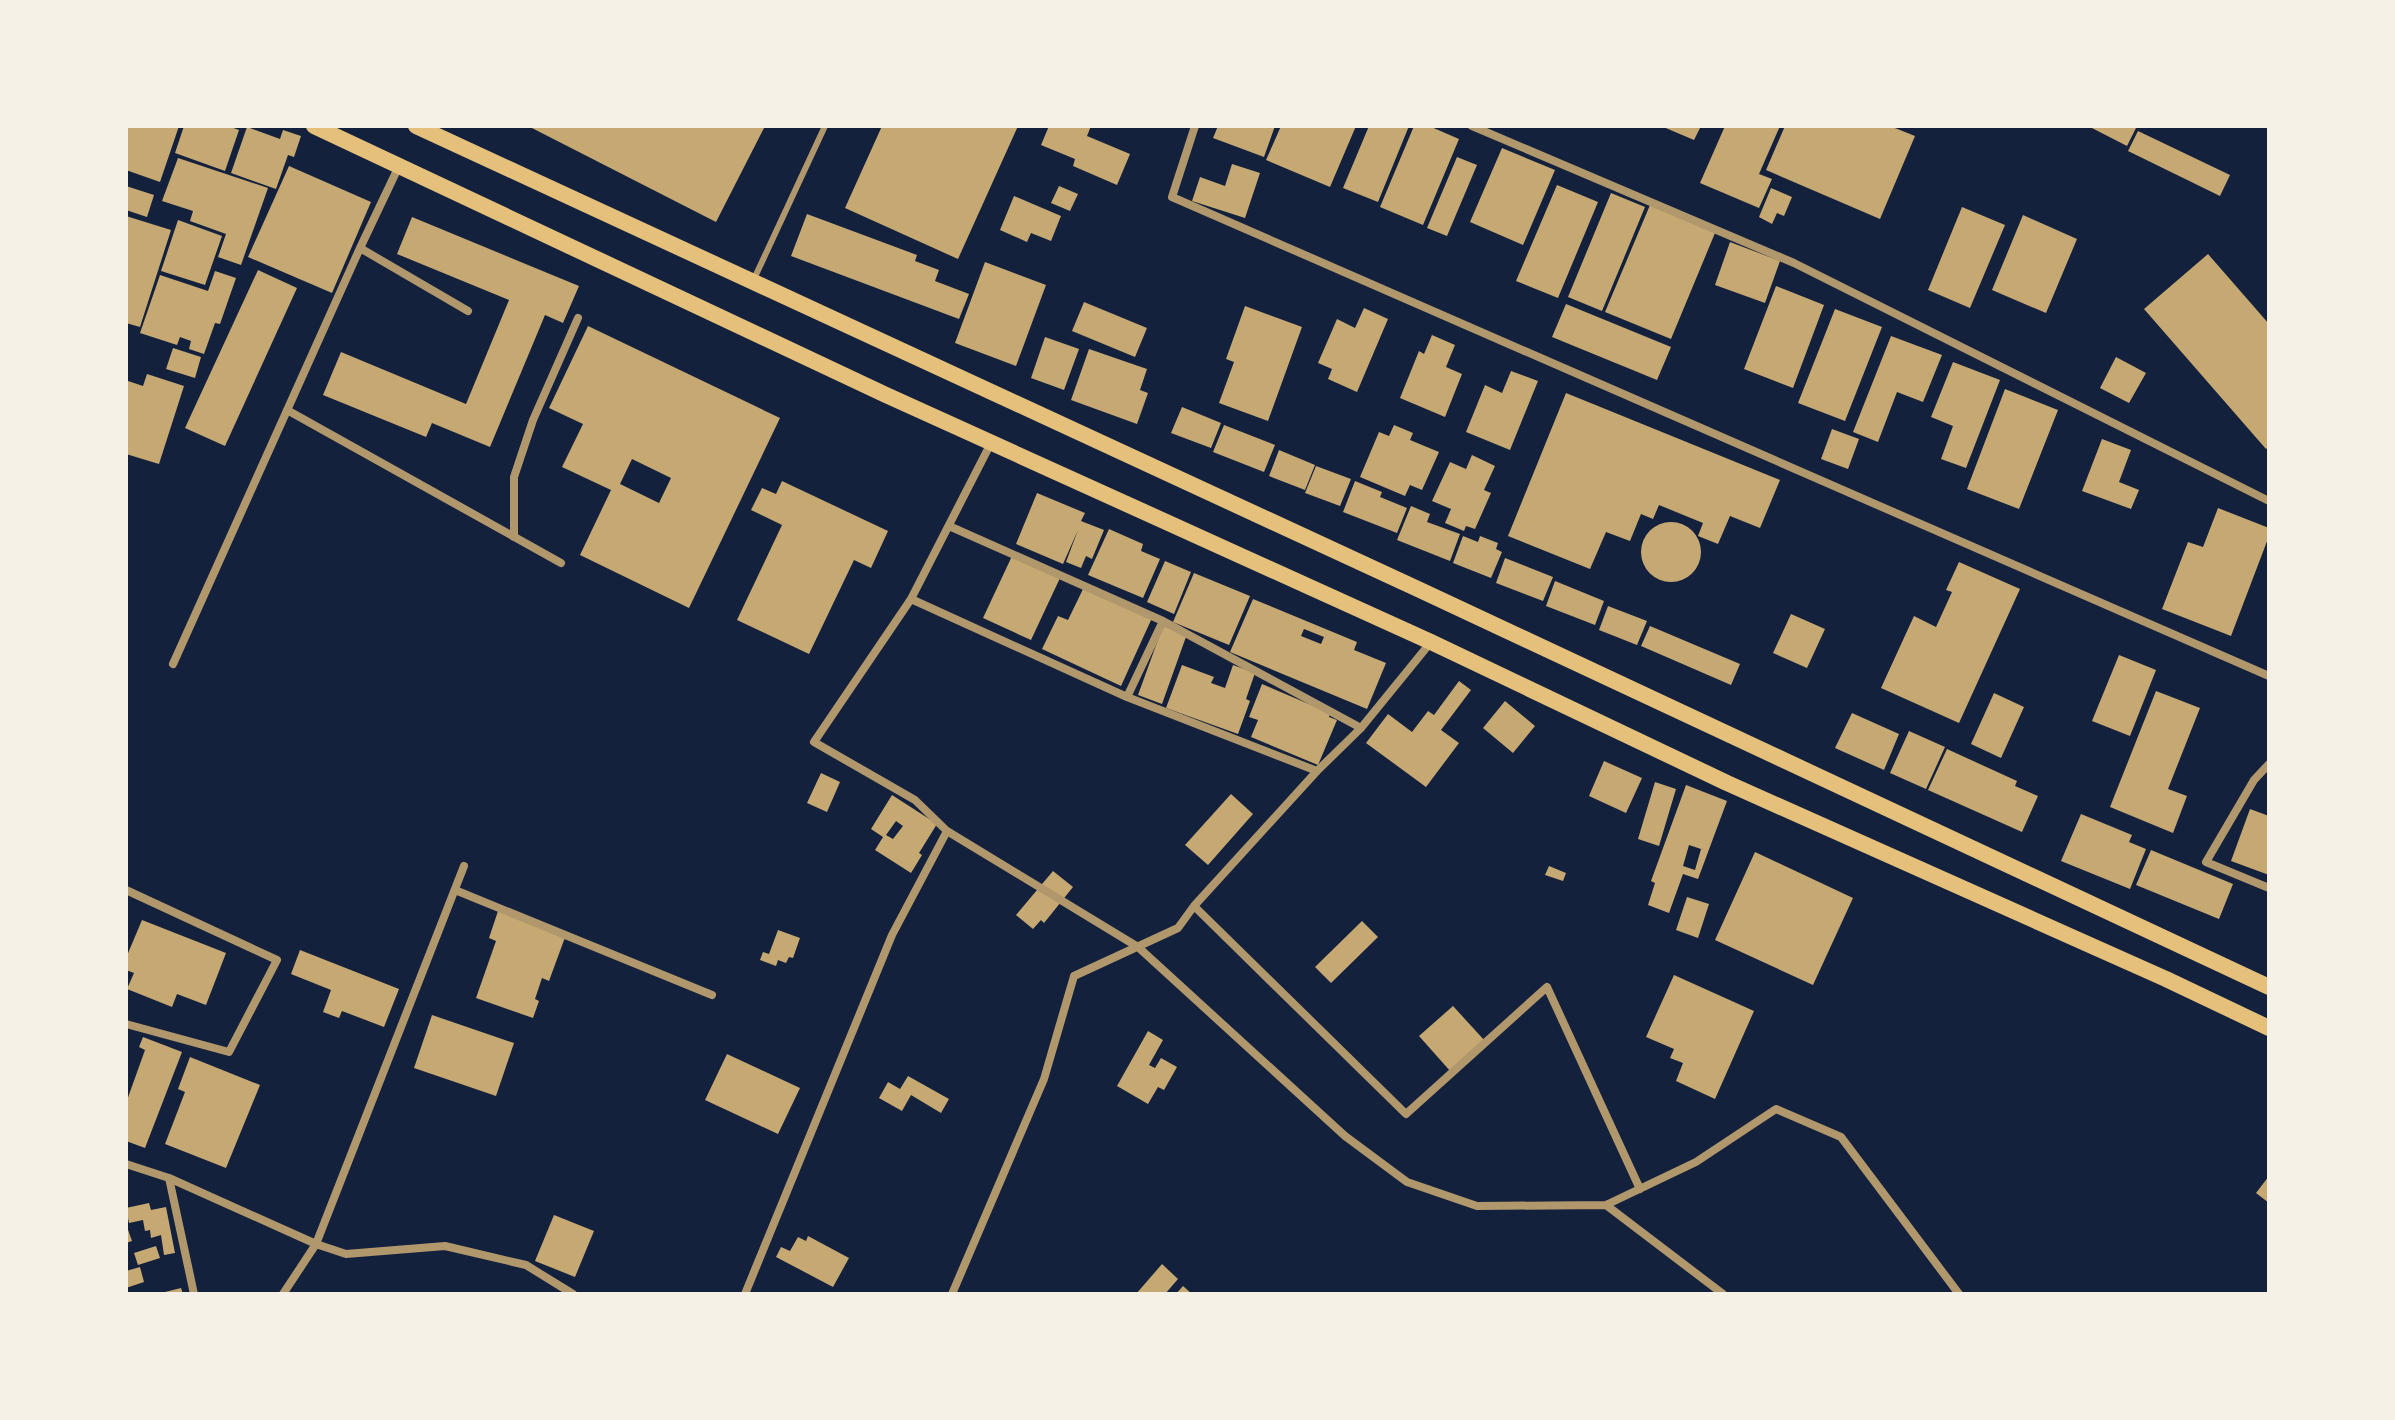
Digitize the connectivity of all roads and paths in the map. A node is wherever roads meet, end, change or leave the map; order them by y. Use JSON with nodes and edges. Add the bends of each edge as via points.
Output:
{"nodes":[{"id":1,"x":314,"y":126,"type":"edge"},
{"id":2,"x":416,"y":126,"type":"edge"},
{"id":3,"x":825,"y":126,"type":"edge"},
{"id":4,"x":1195,"y":126,"type":"edge"},
{"id":5,"x":1472,"y":126,"type":"edge"},
{"id":6,"x":399,"y":166,"type":"junction"},
{"id":7,"x":360,"y":248,"type":"junction"},
{"id":8,"x":753,"y":282,"type":"junction"},
{"id":9,"x":468,"y":311,"type":"dead end"},
{"id":10,"x":578,"y":318,"type":"dead end"},
{"id":11,"x":287,"y":410,"type":"junction"},
{"id":12,"x":991,"y":442,"type":"junction"},
{"id":13,"x":2269,"y":501,"type":"edge"},
{"id":14,"x":949,"y":526,"type":"junction"},
{"id":15,"x":514,"y":537,"type":"junction"},
{"id":16,"x":561,"y":563,"type":"dead end"},
{"id":17,"x":911,"y":599,"type":"junction"},
{"id":18,"x":1163,"y":621,"type":"junction"},
{"id":19,"x":1431,"y":642,"type":"junction"},
{"id":20,"x":173,"y":664,"type":"dead end"},
{"id":21,"x":2269,"y":676,"type":"edge"},
{"id":22,"x":1127,"y":697,"type":"junction"},
{"id":23,"x":1361,"y":728,"type":"junction"},
{"id":24,"x":2269,"y":764,"type":"edge"},
{"id":25,"x":1317,"y":771,"type":"junction"},
{"id":26,"x":947,"y":831,"type":"junction"},
{"id":27,"x":464,"y":866,"type":"dead end"},
{"id":28,"x":2269,"y":888,"type":"edge"},
{"id":29,"x":126,"y":890,"type":"edge"},
{"id":30,"x":455,"y":890,"type":"junction"},
{"id":31,"x":1194,"y":906,"type":"junction"},
{"id":32,"x":1138,"y":947,"type":"junction"},
{"id":33,"x":2269,"y":987,"type":"edge"},
{"id":34,"x":712,"y":995,"type":"dead end"},
{"id":35,"x":126,"y":1024,"type":"edge"},
{"id":36,"x":2269,"y":1028,"type":"edge"},
{"id":37,"x":126,"y":1164,"type":"edge"},
{"id":38,"x":169,"y":1178,"type":"junction"},
{"id":39,"x":1640,"y":1189,"type":"junction"},
{"id":40,"x":1606,"y":1205,"type":"junction"},
{"id":41,"x":316,"y":1244,"type":"junction"},
{"id":42,"x":194,"y":1294,"type":"edge"},
{"id":43,"x":283,"y":1294,"type":"edge"},
{"id":44,"x":573,"y":1294,"type":"edge"},
{"id":45,"x":745,"y":1294,"type":"edge"},
{"id":46,"x":952,"y":1294,"type":"edge"},
{"id":47,"x":1723,"y":1294,"type":"edge"},
{"id":48,"x":1959,"y":1294,"type":"edge"}],
"edges":[{"from":1,"to":6,"type":"main road"},
{"from":2,"to":8,"type":"main road"},
{"from":3,"to":8,"type":"lane"},
{"from":4,"to":21,"type":"street","via":[[1172,197]]},
{"from":5,"to":13,"type":"street","via":[[1794,263]]},
{"from":6,"to":7,"type":"street"},
{"from":6,"to":12,"type":"main road"},
{"from":7,"to":9,"type":"street"},
{"from":7,"to":11,"type":"street"},
{"from":8,"to":33,"type":"main road"},
{"from":10,"to":15,"type":"street","via":[[514,477]]},
{"from":11,"to":15,"type":"street"},
{"from":11,"to":20,"type":"street"},
{"from":12,"to":14,"type":"street"},
{"from":12,"to":19,"type":"main road"},
{"from":14,"to":17,"type":"street"},
{"from":14,"to":18,"type":"street"},
{"from":15,"to":16,"type":"street"},
{"from":17,"to":22,"type":"street"},
{"from":17,"to":26,"type":"street","via":[[814,742],[915,800]]},
{"from":18,"to":22,"type":"street"},
{"from":18,"to":23,"type":"street"},
{"from":19,"to":23,"type":"street"},
{"from":19,"to":36,"type":"main road","via":[[1727,783]]},
{"from":22,"to":25,"type":"street"},
{"from":23,"to":25,"type":"street"},
{"from":24,"to":28,"type":"street","via":[[2206,862]]},
{"from":25,"to":31,"type":"street"},
{"from":26,"to":32,"type":"street"},
{"from":26,"to":45,"type":"street","via":[[892,935]]},
{"from":27,"to":30,"type":"street"},
{"from":29,"to":35,"type":"street","via":[[277,960],[229,1052]]},
{"from":30,"to":34,"type":"street"},
{"from":30,"to":41,"type":"street"},
{"from":31,"to":32,"type":"street","via":[[1178,928]]},
{"from":31,"to":39,"type":"street","via":[[1406,1114],[1547,987]]},
{"from":32,"to":40,"type":"street","via":[[1345,1136],[1407,1182],[1477,1206]]},
{"from":32,"to":46,"type":"street","via":[[1074,976],[1044,1079]]},
{"from":37,"to":38,"type":"street"},
{"from":38,"to":41,"type":"street"},
{"from":38,"to":42,"type":"street"},
{"from":39,"to":40,"type":"street"},
{"from":39,"to":48,"type":"street","via":[[1696,1162],[1776,1109],[1841,1137]]},
{"from":40,"to":47,"type":"street"},
{"from":41,"to":43,"type":"street"},
{"from":41,"to":44,"type":"street","via":[[346,1254],[445,1246],[526,1265]]}]}
